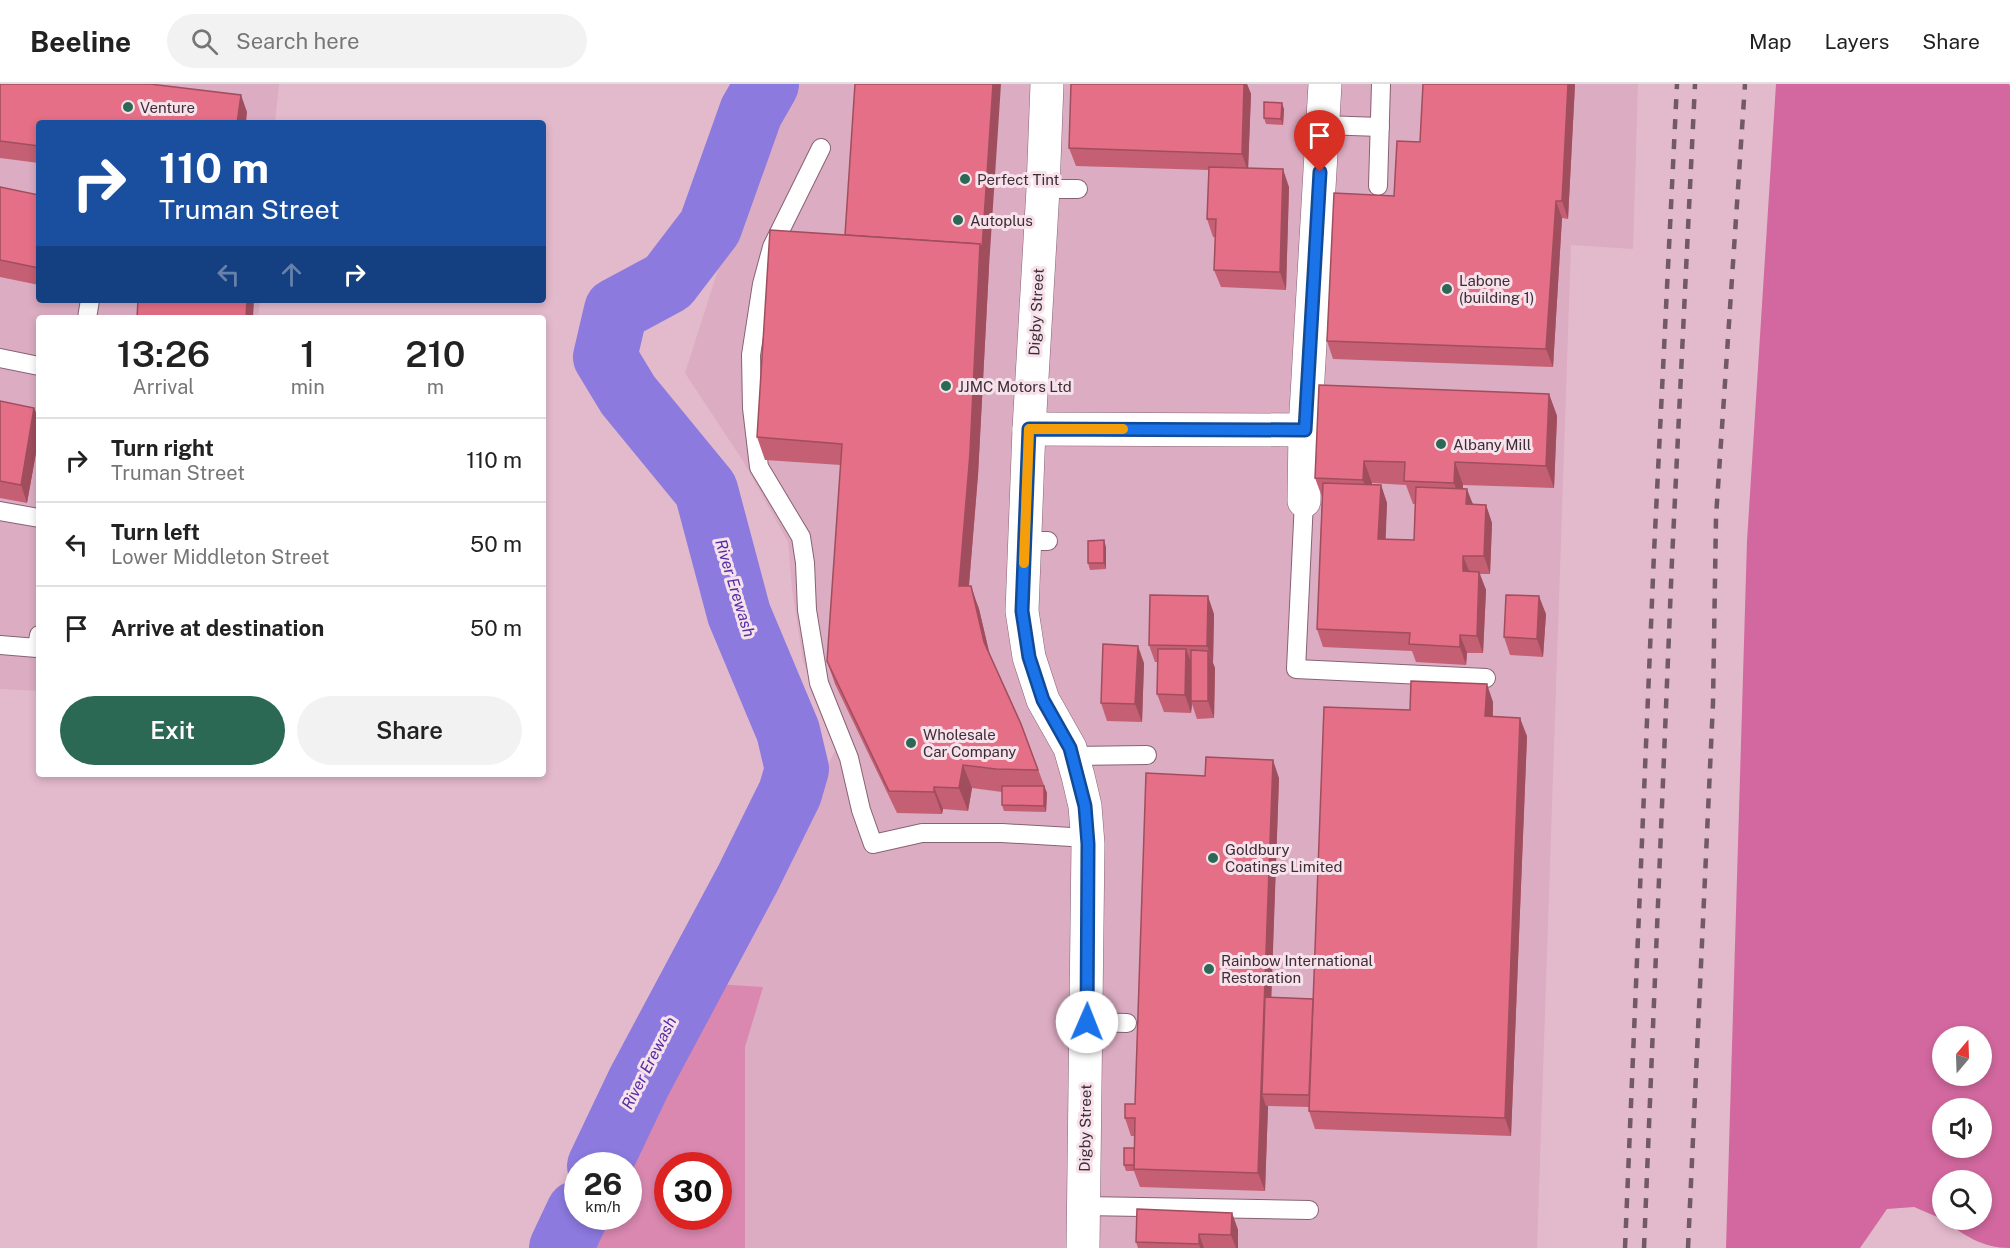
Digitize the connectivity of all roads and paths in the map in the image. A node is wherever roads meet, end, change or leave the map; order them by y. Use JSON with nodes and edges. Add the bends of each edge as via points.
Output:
{"nodes":[{"id":1,"x":1047,"y":84,"type":"edge"},
{"id":2,"x":1325,"y":84,"type":"edge"},
{"id":3,"x":1382,"y":84,"type":"edge"},
{"id":4,"x":1323,"y":125,"type":"junction"},
{"id":5,"x":1380,"y":127,"type":"junction"},
{"id":6,"x":821,"y":148,"type":"dead end"},
{"id":7,"x":1378,"y":186,"type":"dead end"},
{"id":8,"x":1043,"y":189,"type":"junction"},
{"id":9,"x":1078,"y":189,"type":"dead end"},
{"id":10,"x":0,"y":358,"type":"edge"},
{"id":11,"x":36,"y":365,"type":"edge"},
{"id":12,"x":1029,"y":429,"type":"junction"},
{"id":13,"x":1305,"y":430,"type":"junction"},
{"id":14,"x":1304,"y":501,"type":"joint"},
{"id":15,"x":0,"y":511,"type":"edge"},
{"id":16,"x":36,"y":517,"type":"edge"},
{"id":17,"x":0,"y":645,"type":"edge"},
{"id":18,"x":36,"y":648,"type":"edge"},
{"id":19,"x":1486,"y":678,"type":"dead end"},
{"id":20,"x":1147,"y":755,"type":"dead end"},
{"id":21,"x":1072,"y":756,"type":"junction"},
{"id":22,"x":1088,"y":838,"type":"junction"},
{"id":23,"x":1087,"y":1022,"type":"junction"},
{"id":24,"x":1127,"y":1023,"type":"dead end"},
{"id":25,"x":1084,"y":1206,"type":"junction"},
{"id":26,"x":1309,"y":1210,"type":"dead end"},
{"id":27,"x":1083,"y":1248,"type":"edge"}],
"edges":[{"from":1,"to":8,"type":"street","name":"Digby Street"},
{"from":2,"to":4,"type":"street"},
{"from":3,"to":5,"type":"lane"},
{"from":4,"to":5,"type":"lane"},
{"from":4,"to":13,"type":"street"},
{"from":5,"to":7,"type":"lane"},
{"from":6,"to":22,"type":"lane","via":[[772,247],[762,284],[751,355],[752,408],[759,467],[801,537],[819,683],[849,758],[873,844],[922,833]]},
{"from":8,"to":9,"type":"lane"},
{"from":8,"to":12,"type":"street","name":"Digby Street"},
{"from":10,"to":11,"type":"lane"},
{"from":12,"to":13,"type":"street","via":[[1211,438]]},
{"from":12,"to":21,"type":"street","name":"Digby Street","via":[[1036,541],[1022,611],[1029,657],[1043,700]]},
{"from":13,"to":14,"type":"street"},
{"from":14,"to":19,"type":"lane","via":[[1296,669]]},
{"from":15,"to":16,"type":"lane"},
{"from":17,"to":18,"type":"lane"},
{"from":20,"to":21,"type":"lane"},
{"from":21,"to":22,"type":"street","name":"Digby Street","via":[[1085,806]]},
{"from":22,"to":23,"type":"street","name":"Digby Street"},
{"from":23,"to":24,"type":"lane"},
{"from":23,"to":25,"type":"street","name":"Digby Street"},
{"from":25,"to":26,"type":"lane"},
{"from":25,"to":27,"type":"street","name":"Digby Street"}]}
